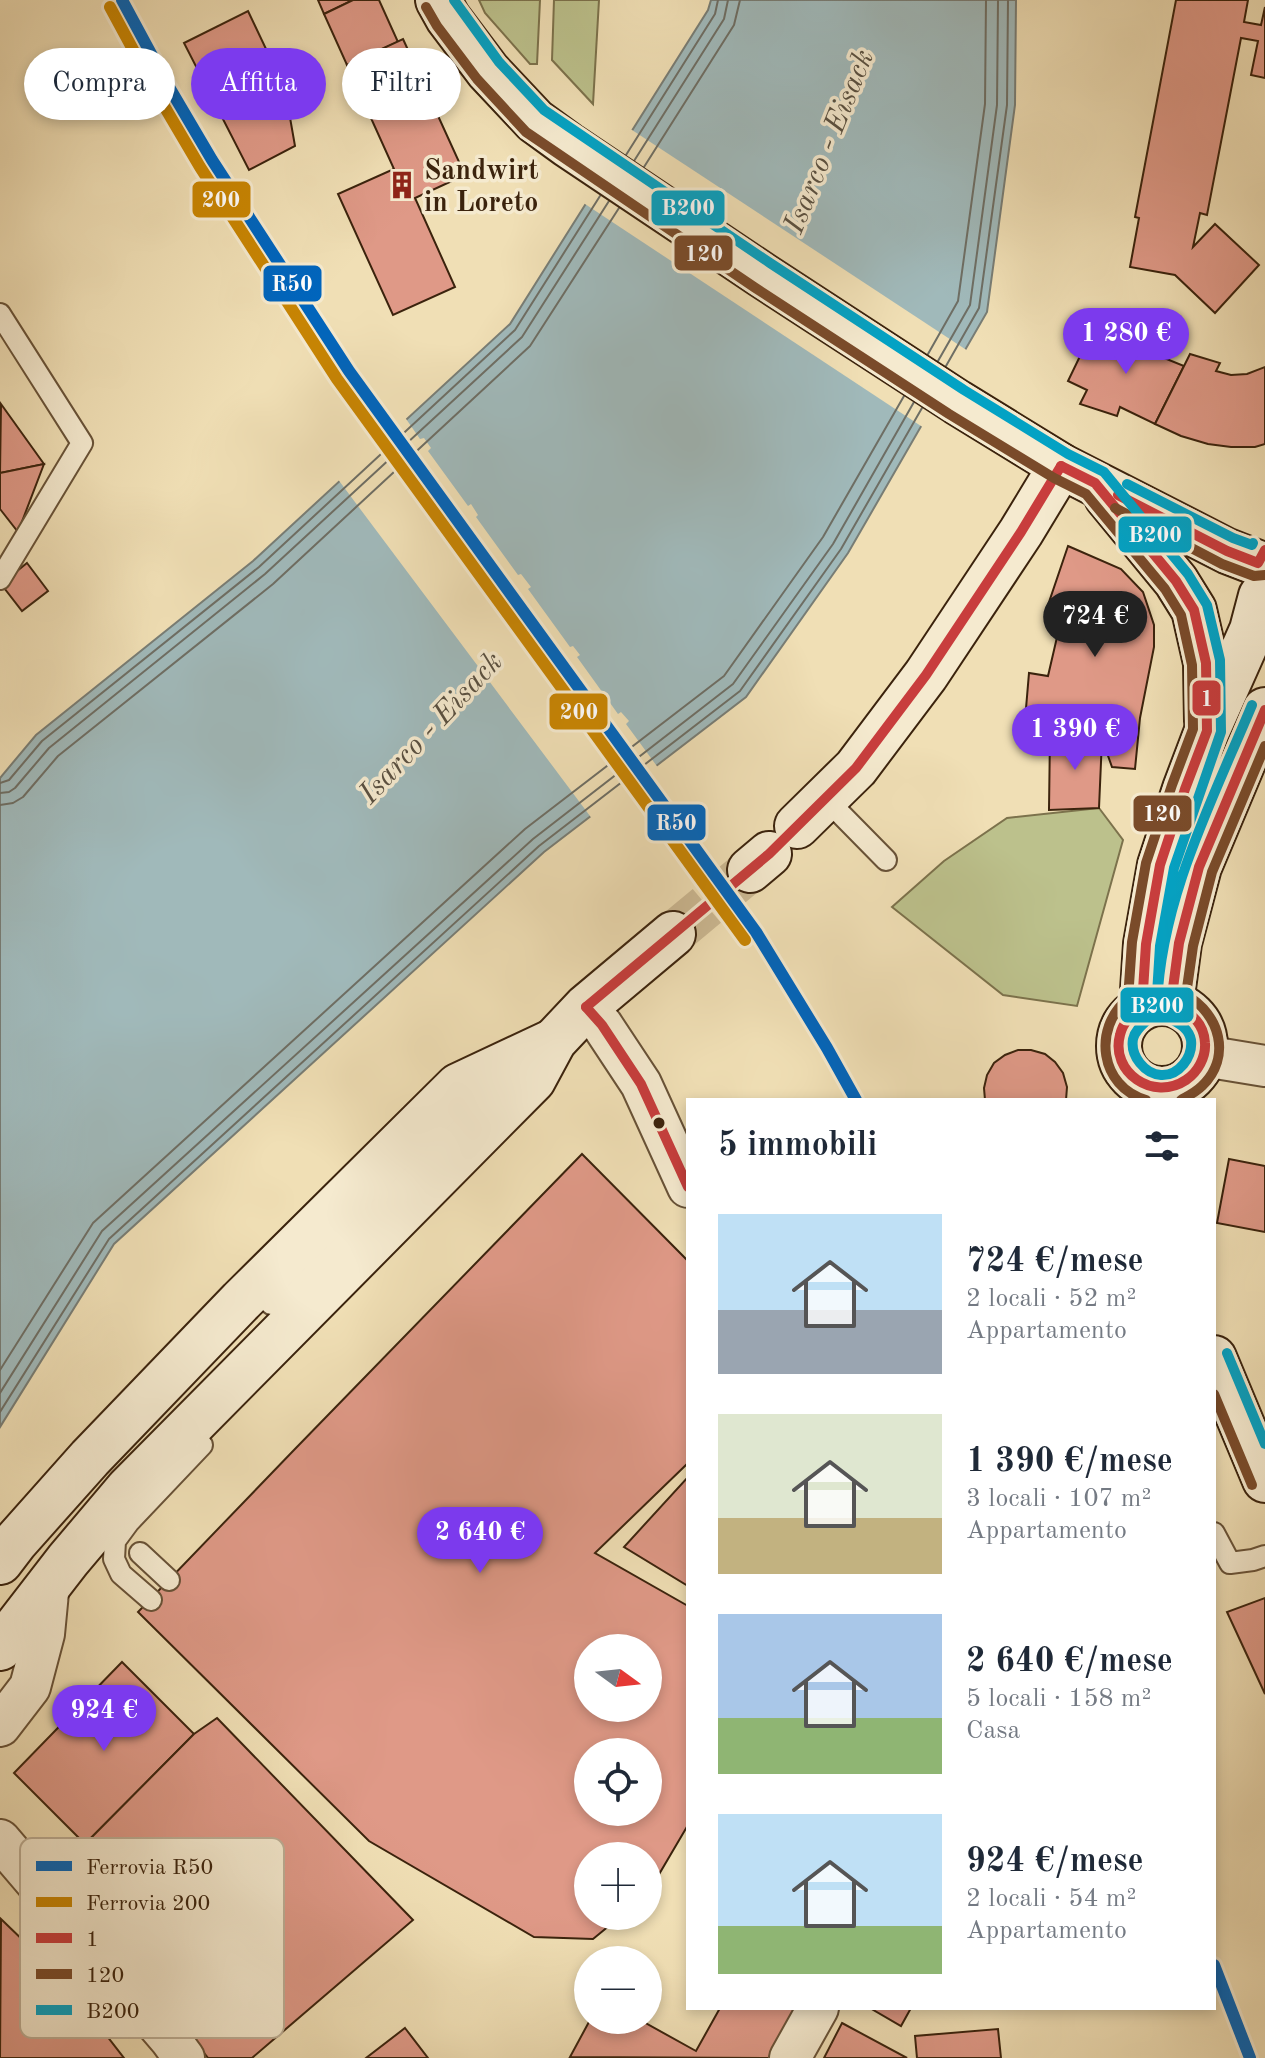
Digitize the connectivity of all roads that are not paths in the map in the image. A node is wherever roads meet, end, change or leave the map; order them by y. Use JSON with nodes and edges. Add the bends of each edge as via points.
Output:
{"nodes":[{"id":1,"x":438,"y":0,"type":"edge"},
{"id":2,"x":0,"y":314,"type":"edge"},
{"id":3,"x":1078,"y":474,"type":"junction"},
{"id":4,"x":1262,"y":578,"type":"edge"},
{"id":5,"x":0,"y":579,"type":"edge"},
{"id":6,"x":1265,"y":710,"type":"edge"},
{"id":7,"x":1207,"y":731,"type":"junction"},
{"id":8,"x":786,"y":837,"type":"joint"},
{"id":9,"x":886,"y":860,"type":"dead end"},
{"id":10,"x":673,"y":934,"type":"tunnel mouth"},
{"id":11,"x":1157,"y":1005,"type":"junction"},
{"id":12,"x":586,"y":1007,"type":"junction"},
{"id":13,"x":538,"y":1049,"type":"junction"},
{"id":14,"x":1204,"y":1056,"type":"junction"},
{"id":15,"x":1265,"y":1066,"type":"edge"},
{"id":16,"x":1139,"y":1092,"type":"edge"},
{"id":17,"x":686,"y":1183,"type":"edge"},
{"id":18,"x":275,"y":1321,"type":"junction"},
{"id":19,"x":1216,"y":1363,"type":"edge"},
{"id":20,"x":254,"y":1389,"type":"dead end"},
{"id":21,"x":213,"y":1433,"type":"dead end"},
{"id":22,"x":1265,"y":1480,"type":"edge"},
{"id":23,"x":1216,"y":1537,"type":"edge"},
{"id":24,"x":140,"y":1553,"type":"dead end"},
{"id":25,"x":1265,"y":1556,"type":"edge"},
{"id":26,"x":0,"y":1562,"type":"edge"},
{"id":27,"x":169,"y":1580,"type":"dead end"},
{"id":28,"x":49,"y":1582,"type":"junction"},
{"id":29,"x":151,"y":1600,"type":"dead end"},
{"id":30,"x":0,"y":1648,"type":"edge"},
{"id":31,"x":0,"y":1726,"type":"edge"},
{"id":32,"x":0,"y":1840,"type":"edge"},
{"id":33,"x":20,"y":1863,"type":"edge"},
{"id":34,"x":817,"y":2010,"type":"edge"},
{"id":35,"x":169,"y":2038,"type":"edge"},
{"id":36,"x":184,"y":2058,"type":"edge"},
{"id":37,"x":790,"y":2058,"type":"edge"}],
"edges":[{"from":1,"to":3,"type":"main road","via":[[488,71],[552,133],[957,402]]},
{"from":2,"to":5,"type":"lane","via":[[82,443]]},
{"from":3,"to":4,"type":"main road","via":[[1227,551]]},
{"from":3,"to":7,"type":"main road","via":[[1176,581],[1194,610],[1206,663]]},
{"from":3,"to":8,"type":"main road","via":[[1021,532],[926,675],[856,768]]},
{"from":4,"to":7,"type":"main road","via":[[1252,630]]},
{"from":6,"to":11,"type":"main road","via":[[1199,867]]},
{"from":7,"to":11,"type":"main road","via":[[1160,865],[1146,944]]},
{"from":8,"to":9,"type":"lane"},
{"from":10,"to":12,"type":"main road"},
{"from":11,"to":14,"type":"main road","via":[[1184,1008],[1195,1017],[1202,1029]]},
{"from":11,"to":16,"type":"main road","via":[[1128,1018],[1120,1034],[1118,1053]]},
{"from":12,"to":13,"type":"main road"},
{"from":12,"to":17,"type":"street","via":[[641,1084]]},
{"from":13,"to":18,"type":"main road","via":[[533,1080]]},
{"from":13,"to":26,"type":"main road","via":[[458,1086],[165,1379]]},
{"from":14,"to":15,"type":"street"},
{"from":14,"to":16,"type":"main road","via":[[1185,1082]]},
{"from":18,"to":20,"type":"lane","via":[[275,1367]]},
{"from":18,"to":28,"type":"main road"},
{"from":19,"to":22,"type":"main road"},
{"from":21,"to":29,"type":"lane","via":[[115,1541],[114,1559],[121,1574]]},
{"from":23,"to":25,"type":"lane","via":[[1230,1563]]},
{"from":24,"to":27,"type":"lane"},
{"from":28,"to":30,"type":"main road"},
{"from":28,"to":31,"type":"street","via":[[44,1634],[30,1687]]},
{"from":32,"to":33,"type":"street"},
{"from":34,"to":37,"type":"street"},
{"from":35,"to":36,"type":"street"}]}
